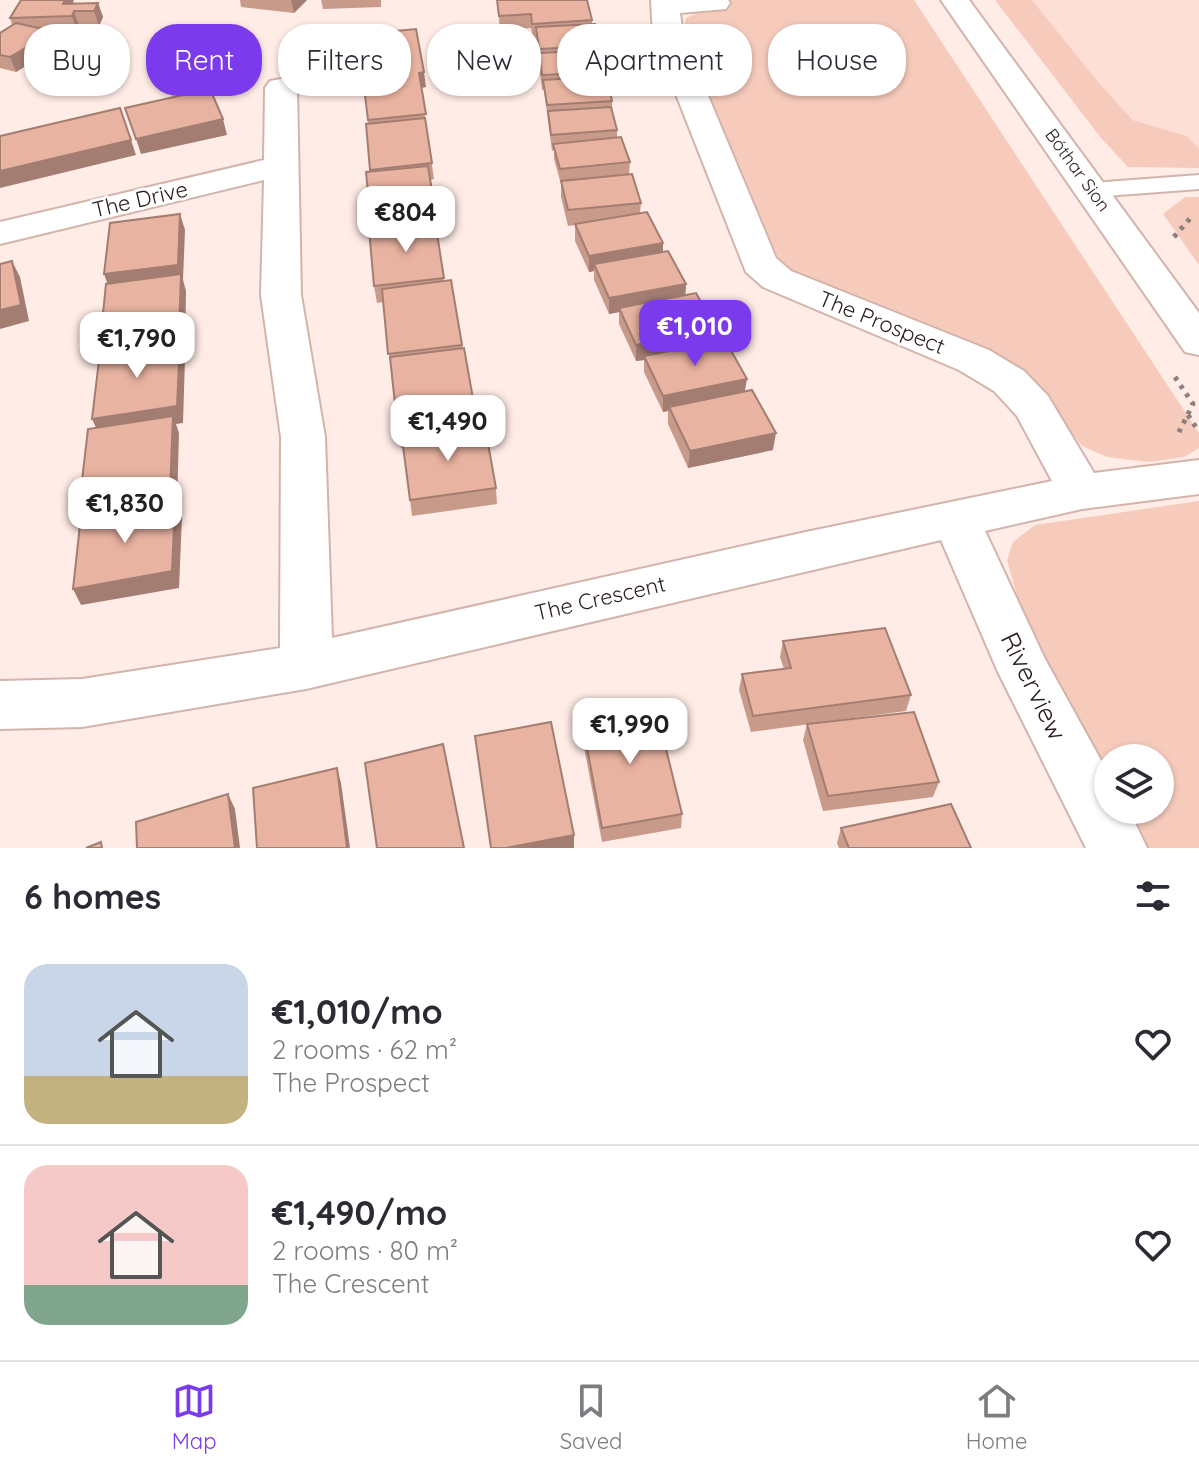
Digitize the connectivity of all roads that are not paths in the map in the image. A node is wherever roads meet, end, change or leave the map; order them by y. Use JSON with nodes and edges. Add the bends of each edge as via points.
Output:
{"nodes":[{"id":1,"x":955,"y":0,"type":"edge"},
{"id":2,"x":665,"y":2,"type":"edge"},
{"id":3,"x":716,"y":3,"type":"dead end"},
{"id":4,"x":281,"y":96,"type":"edge"},
{"id":5,"x":281,"y":166,"type":"junction"},
{"id":6,"x":1199,"y":182,"type":"edge"},
{"id":7,"x":1092,"y":190,"type":"junction"},
{"id":8,"x":0,"y":233,"type":"edge"},
{"id":9,"x":1199,"y":342,"type":"edge"},
{"id":10,"x":1199,"y":477,"type":"edge"},
{"id":11,"x":1082,"y":492,"type":"junction"},
{"id":12,"x":957,"y":521,"type":"junction"},
{"id":13,"x":306,"y":666,"type":"junction"},
{"id":14,"x":0,"y":705,"type":"edge"},
{"id":15,"x":1117,"y":848,"type":"edge"}],
"edges":[{"from":1,"to":7,"type":"street","name":"Bóthar Sion"},
{"from":2,"to":3,"type":"street"},
{"from":2,"to":11,"type":"street","name":"The Prospect","via":[[668,36],[759,264],[777,279],[974,360],[1009,381],[1033,407]]},
{"from":4,"to":5,"type":"street"},
{"from":5,"to":8,"type":"street","name":"The Drive"},
{"from":5,"to":13,"type":"street","via":[[281,295],[303,437]]},
{"from":6,"to":7,"type":"lane"},
{"from":7,"to":9,"type":"street","name":"Bóthar Sion"},
{"from":10,"to":11,"type":"street","name":"The Crescent"},
{"from":11,"to":12,"type":"street","name":"The Crescent"},
{"from":12,"to":13,"type":"street","name":"The Crescent"},
{"from":12,"to":15,"type":"street","name":"Riverview","via":[[1025,672]]},
{"from":13,"to":14,"type":"street","name":"The Crescent","via":[[82,703]]}]}
